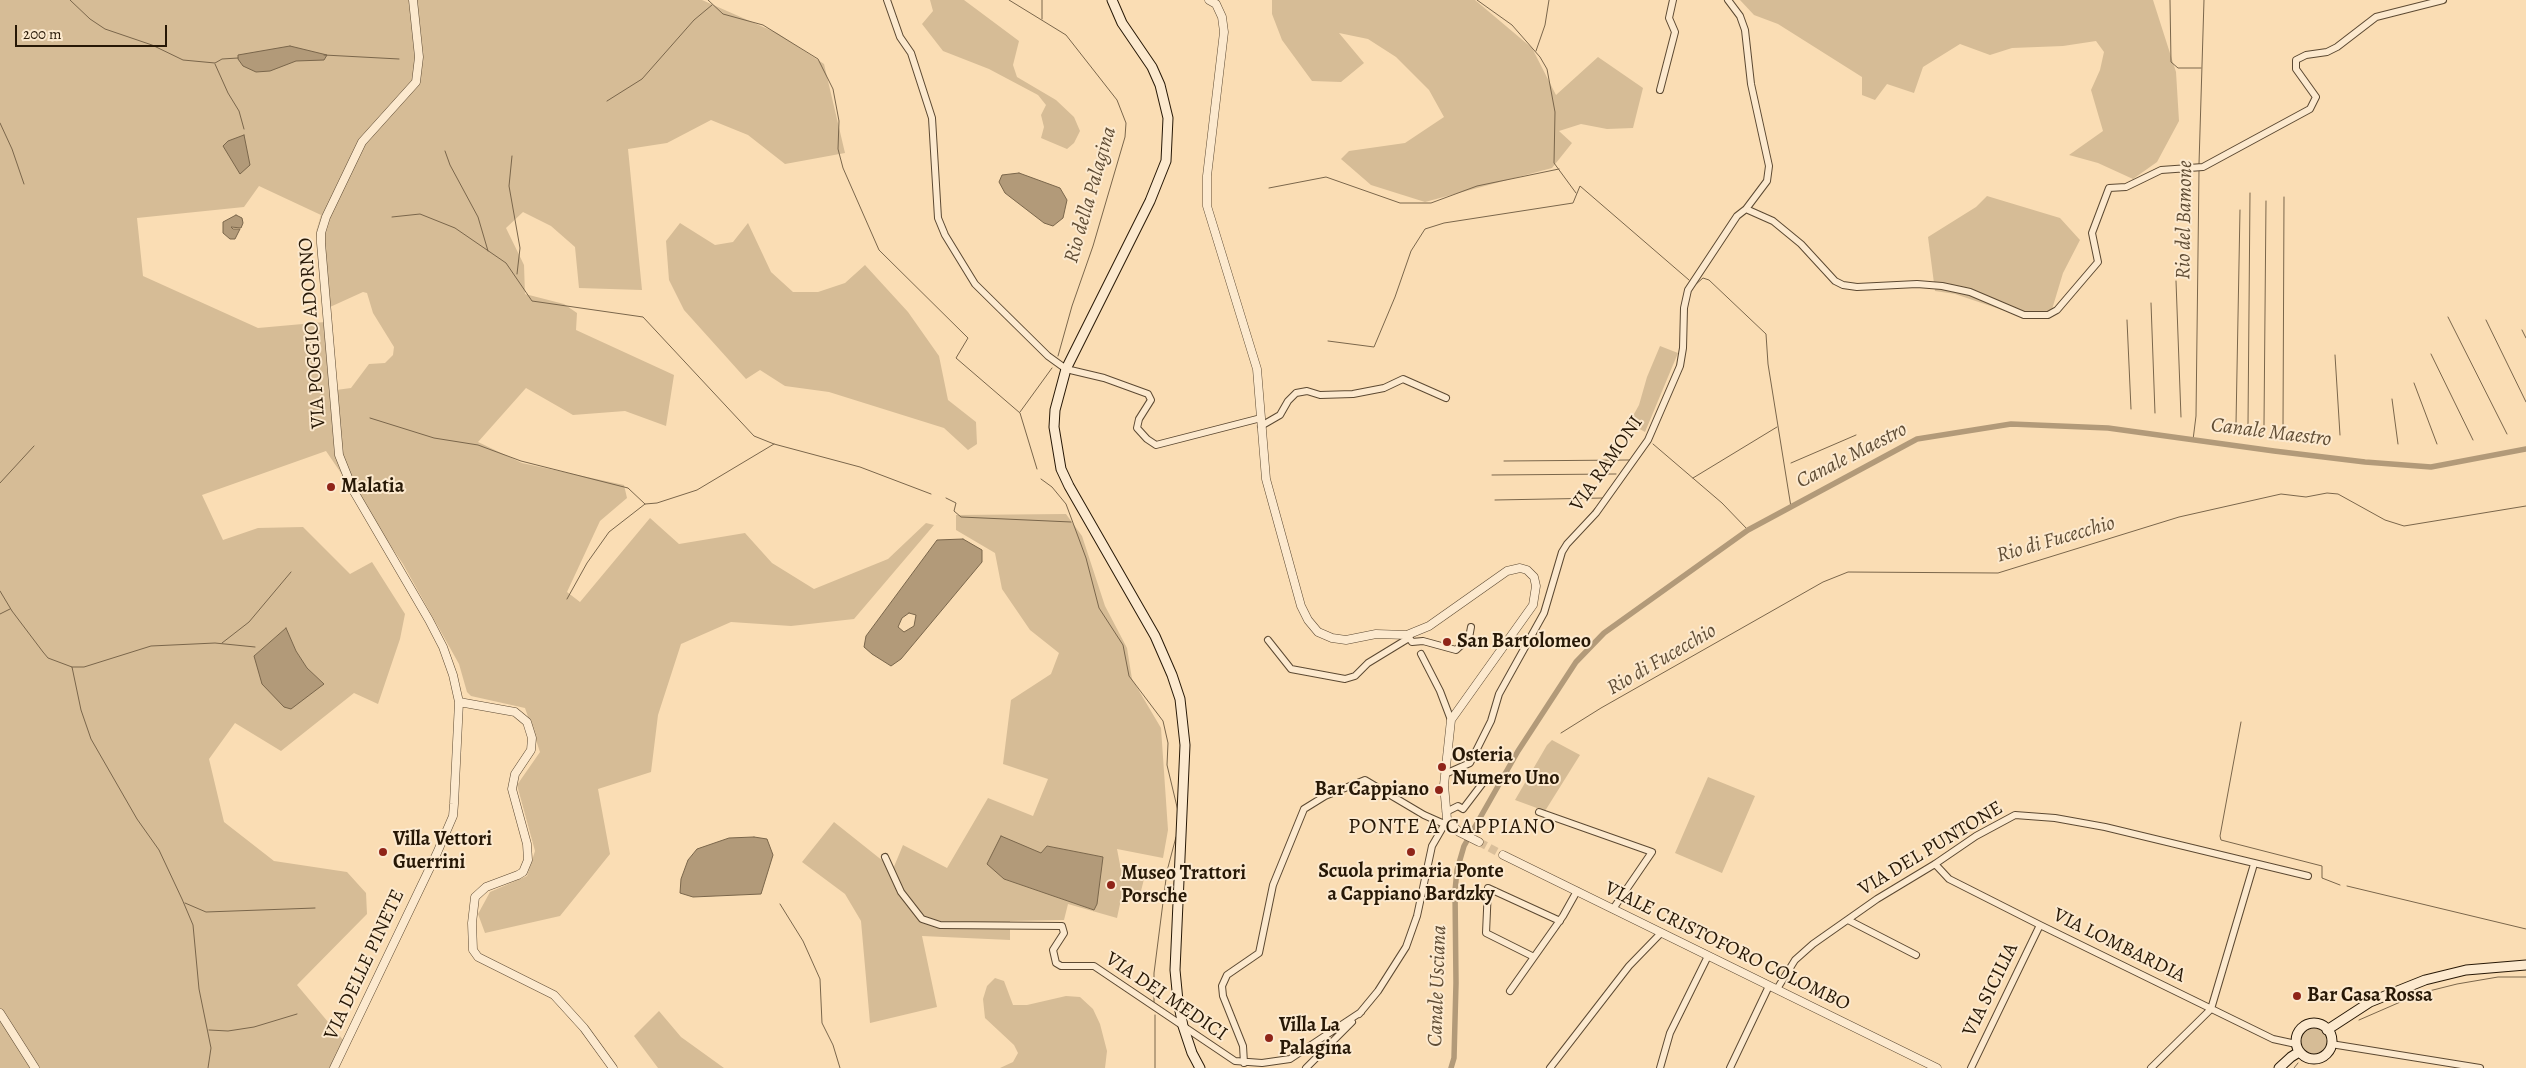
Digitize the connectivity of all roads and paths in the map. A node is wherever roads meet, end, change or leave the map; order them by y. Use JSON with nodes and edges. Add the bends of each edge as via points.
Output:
{"nodes":[{"id":1,"x":414,"y":0,"type":"edge"},
{"id":2,"x":887,"y":0,"type":"edge"},
{"id":3,"x":1112,"y":0,"type":"edge"},
{"id":4,"x":1209,"y":0,"type":"edge"},
{"id":5,"x":1673,"y":0,"type":"edge"},
{"id":6,"x":1728,"y":0,"type":"edge"},
{"id":7,"x":2442,"y":0,"type":"edge"},
{"id":8,"x":1660,"y":90,"type":"dead end"},
{"id":9,"x":1746,"y":209,"type":"junction"},
{"id":10,"x":1066,"y":370,"type":"junction"},
{"id":11,"x":1446,"y":398,"type":"dead end"},
{"id":12,"x":1261,"y":422,"type":"junction"},
{"id":13,"x":1471,"y":628,"type":"dead end"},
{"id":14,"x":1409,"y":638,"type":"junction"},
{"id":15,"x":1268,"y":640,"type":"dead end"},
{"id":16,"x":1421,"y":654,"type":"dead end"},
{"id":17,"x":460,"y":702,"type":"junction"},
{"id":18,"x":1451,"y":720,"type":"junction"},
{"id":19,"x":1446,"y":774,"type":"junction"},
{"id":20,"x":1482,"y":784,"type":"dead end"},
{"id":21,"x":1446,"y":812,"type":"junction"},
{"id":22,"x":1539,"y":812,"type":"dead end"},
{"id":23,"x":1446,"y":825,"type":"junction"},
{"id":24,"x":1479,"y":842,"type":"tunnel mouth"},
{"id":25,"x":1503,"y":855,"type":"tunnel mouth"},
{"id":26,"x":884,"y":857,"type":"dead end"},
{"id":27,"x":1935,"y":864,"type":"junction"},
{"id":28,"x":2254,"y":864,"type":"junction"},
{"id":29,"x":2308,"y":876,"type":"dead end"},
{"id":30,"x":1577,"y":891,"type":"junction"},
{"id":31,"x":1612,"y":909,"type":"junction"},
{"id":32,"x":1848,"y":920,"type":"junction"},
{"id":33,"x":1560,"y":921,"type":"junction"},
{"id":34,"x":2040,"y":925,"type":"junction"},
{"id":35,"x":1661,"y":933,"type":"junction"},
{"id":36,"x":1916,"y":955,"type":"dead end"},
{"id":37,"x":1708,"y":956,"type":"junction"},
{"id":38,"x":1534,"y":958,"type":"junction"},
{"id":39,"x":2526,"y":965,"type":"edge"},
{"id":40,"x":1769,"y":986,"type":"junction"},
{"id":41,"x":1777,"y":989,"type":"junction"},
{"id":42,"x":1510,"y":991,"type":"dead end"},
{"id":43,"x":2211,"y":1009,"type":"junction"},
{"id":44,"x":1360,"y":1012,"type":"junction"},
{"id":45,"x":0,"y":1013,"type":"edge"},
{"id":46,"x":1183,"y":1026,"type":"junction"},
{"id":47,"x":2327,"y":1030,"type":"junction"},
{"id":48,"x":2332,"y":1044,"type":"junction"},
{"id":49,"x":2298,"y":1048,"type":"junction"},
{"id":50,"x":1244,"y":1063,"type":"junction"},
{"id":51,"x":35,"y":1068,"type":"edge"},
{"id":52,"x":334,"y":1068,"type":"edge"},
{"id":53,"x":613,"y":1068,"type":"edge"},
{"id":54,"x":1200,"y":1068,"type":"edge"},
{"id":55,"x":1306,"y":1068,"type":"edge"},
{"id":56,"x":1550,"y":1068,"type":"edge"},
{"id":57,"x":1660,"y":1068,"type":"edge"},
{"id":58,"x":1730,"y":1068,"type":"edge"},
{"id":59,"x":1937,"y":1068,"type":"edge"},
{"id":60,"x":1971,"y":1068,"type":"edge"},
{"id":61,"x":2151,"y":1068,"type":"edge"},
{"id":62,"x":2279,"y":1068,"type":"edge"},
{"id":63,"x":2480,"y":1068,"type":"edge"}],
"edges":[{"from":1,"to":17,"type":"street","name":"VIA POGGIO ADORNO","via":[[419,57],[416,82],[362,142],[321,233],[339,455],[361,506],[443,647]]},
{"from":2,"to":10,"type":"street","via":[[900,37],[911,53],[932,118],[938,218],[945,235],[975,284]]},
{"from":3,"to":10,"type":"main road","via":[[1122,23],[1152,67],[1166,103],[1169,136],[1166,161],[1150,201]]},
{"from":4,"to":12,"type":"street","via":[[1216,4],[1224,32],[1207,176],[1207,206],[1257,369]]},
{"from":5,"to":8,"type":"street","via":[[1669,18],[1675,32]]},
{"from":6,"to":9,"type":"street","name":"VIA RAMONI","via":[[1740,16],[1745,30],[1751,84],[1769,166],[1767,182]]},
{"from":7,"to":9,"type":"street","via":[[2376,17],[2332,49],[2296,60],[2296,68],[2316,97],[2310,109],[2203,167],[2161,170],[2126,187],[2109,188],[2092,233],[2098,262],[2057,310],[2048,316],[2024,315],[1970,292],[1942,286],[1842,285],[1773,221]]},
{"from":9,"to":19,"type":"street","name":"VIA RAMONI","via":[[1737,216],[1688,290],[1680,366],[1648,440],[1596,513],[1562,552],[1544,613],[1499,694],[1491,721],[1470,762]]},
{"from":10,"to":12,"type":"street","via":[[1104,378],[1148,394],[1151,400],[1137,428],[1156,445]]},
{"from":10,"to":46,"type":"main road","via":[[1054,427],[1061,469],[1155,636],[1180,699],[1185,745],[1175,970]]},
{"from":11,"to":12,"type":"street","via":[[1402,379],[1384,388],[1353,394],[1296,393],[1280,415]]},
{"from":12,"to":14,"type":"street","via":[[1266,479],[1301,606],[1308,620],[1318,632],[1332,638],[1346,640],[1376,634]]},
{"from":13,"to":14,"type":"street","via":[[1470,638],[1456,650]]},
{"from":14,"to":15,"type":"street","via":[[1368,663],[1355,676],[1345,679],[1291,669]]},
{"from":14,"to":18,"type":"street","via":[[1507,571],[1520,568],[1534,577],[1536,586],[1532,605]]},
{"from":16,"to":18,"type":"street"},
{"from":17,"to":52,"type":"street","name":"VIA DELLE PINETE","via":[[453,816]]},
{"from":17,"to":53,"type":"street","via":[[515,712],[527,722],[532,738],[531,750],[516,774],[512,789],[527,844],[528,860],[523,872],[486,887],[475,897],[473,950],[478,957],[554,995],[584,1028]]},
{"from":18,"to":19,"type":"street"},
{"from":19,"to":21,"type":"street"},
{"from":20,"to":21,"type":"street","via":[[1463,809],[1458,806]]},
{"from":21,"to":23,"type":"street"},
{"from":22,"to":31,"type":"street","via":[[1652,852]]},
{"from":23,"to":24,"type":"street"},
{"from":23,"to":44,"type":"street","via":[[1432,846],[1426,865],[1413,932],[1391,972]]},
{"from":23,"to":50,"type":"street","via":[[1365,780],[1325,796],[1304,809],[1273,885],[1259,954],[1227,975],[1222,986],[1241,1038]]},
{"from":25,"to":30,"type":"street","name":"VIALE CRISTOFORO COLOMBO"},
{"from":26,"to":46,"type":"street","name":"VIA DEI MEDICI","via":[[901,892],[922,920],[940,925],[1062,926],[1064,932],[1053,950],[1056,963],[1061,966],[1094,966]]},
{"from":27,"to":28,"type":"street","name":"VIA DEL PUNTONE","via":[[2007,818],[2021,815],[2104,828]]},
{"from":27,"to":32,"type":"street","name":"VIA DEL PUNTONE"},
{"from":27,"to":34,"type":"street","name":"VIA LOMBARDIA","via":[[1948,880]]},
{"from":28,"to":29,"type":"street","name":"VIA DEL PUNTONE"},
{"from":28,"to":43,"type":"street"},
{"from":30,"to":31,"type":"street","name":"VIALE CRISTOFORO COLOMBO"},
{"from":30,"to":33,"type":"street"},
{"from":31,"to":35,"type":"street","name":"VIALE CRISTOFORO COLOMBO"},
{"from":32,"to":36,"type":"street"},
{"from":32,"to":41,"type":"street","name":"VIA DEL PUNTONE","via":[[1796,960]]},
{"from":33,"to":38,"type":"street"},
{"from":33,"to":38,"type":"street","via":[[1488,888],[1486,933]]},
{"from":34,"to":43,"type":"street","name":"VIA LOMBARDIA"},
{"from":34,"to":60,"type":"street","name":"VIA SICILIA"},
{"from":35,"to":37,"type":"street","name":"VIALE CRISTOFORO COLOMBO"},
{"from":35,"to":56,"type":"street","via":[[1629,966]]},
{"from":37,"to":40,"type":"street","name":"VIALE CRISTOFORO COLOMBO"},
{"from":37,"to":57,"type":"street","via":[[1670,1033]]},
{"from":38,"to":42,"type":"street"},
{"from":39,"to":47,"type":"main road","via":[[2466,970],[2425,980],[2370,1002]]},
{"from":40,"to":41,"type":"street","name":"VIALE CRISTOFORO COLOMBO"},
{"from":40,"to":58,"type":"street"},
{"from":41,"to":59,"type":"street","name":"VIALE CRISTOFORO COLOMBO"},
{"from":43,"to":49,"type":"street","name":"VIA LOMBARDIA"},
{"from":43,"to":61,"type":"street"},
{"from":44,"to":50,"type":"street","via":[[1290,1059]]},
{"from":44,"to":55,"type":"street"},
{"from":45,"to":51,"type":"street"},
{"from":46,"to":50,"type":"street","name":"VIA DEI MEDICI","via":[[1228,1058]]},
{"from":46,"to":54,"type":"main road"},
{"from":47,"to":48,"type":"main road"},
{"from":47,"to":49,"type":"main road","via":[[2319,1024],[2305,1026],[2299,1032]]},
{"from":48,"to":49,"type":"main road","via":[[2320,1058],[2311,1059]]},
{"from":48,"to":63,"type":"street"},
{"from":49,"to":62,"type":"main road"}]}
